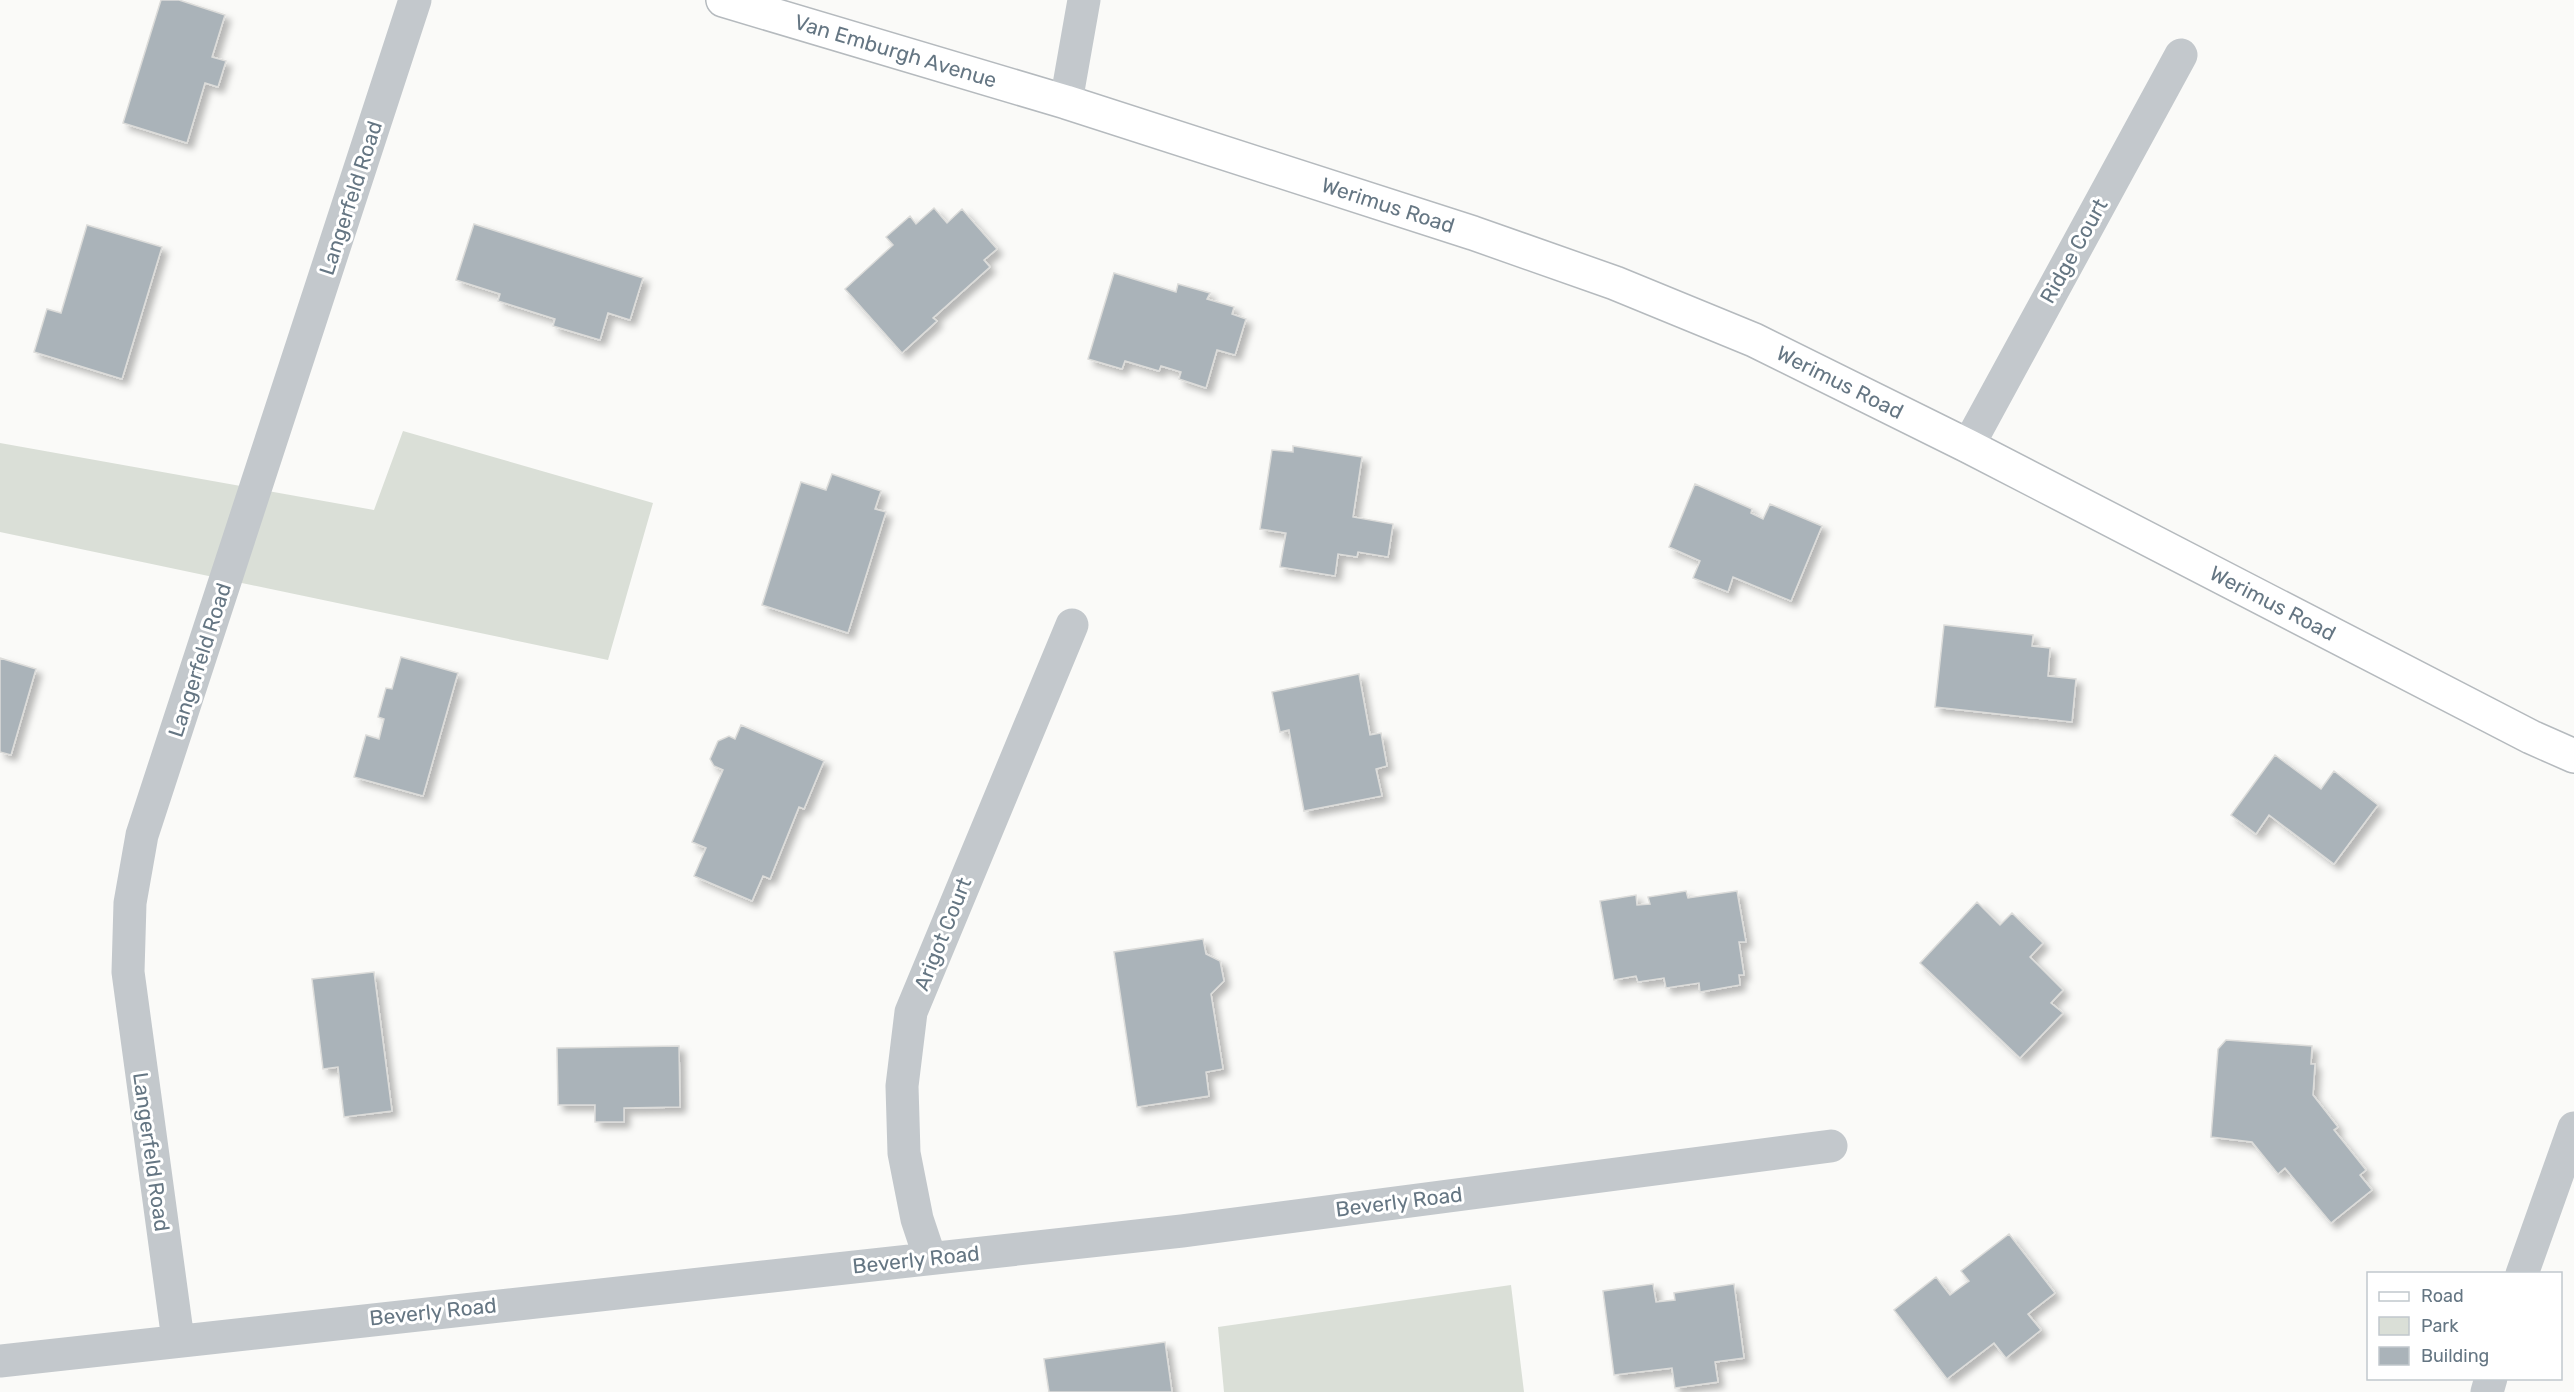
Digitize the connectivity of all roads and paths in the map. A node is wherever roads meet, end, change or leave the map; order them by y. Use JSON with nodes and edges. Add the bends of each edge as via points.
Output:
{"nodes":[{"id":1,"x":415,"y":0,"type":"edge"},
{"id":2,"x":723,"y":0,"type":"edge"},
{"id":3,"x":1084,"y":0,"type":"edge"},
{"id":4,"x":2181,"y":55,"type":"dead end"},
{"id":5,"x":1066,"y":102,"type":"junction"},
{"id":6,"x":1968,"y":446,"type":"junction"},
{"id":7,"x":1072,"y":625,"type":"dead end"},
{"id":8,"x":2574,"y":756,"type":"edge"},
{"id":9,"x":2574,"y":1128,"type":"edge"},
{"id":10,"x":1832,"y":1146,"type":"dead end"},
{"id":11,"x":930,"y":1258,"type":"junction"},
{"id":12,"x":2523,"y":1272,"type":"edge"},
{"id":13,"x":178,"y":1340,"type":"junction"},
{"id":14,"x":0,"y":1361,"type":"edge"}],
"edges":[{"from":1,"to":13,"type":"street","name":"Langerfeld Road","via":[[140,846],[130,903],[128,972]]},
{"from":2,"to":5,"type":"main road","name":"Van Emburgh Avenue"},
{"from":3,"to":5,"type":"street"},
{"from":4,"to":6,"type":"street","name":"Ridge Court"},
{"from":5,"to":6,"type":"main road","name":"Werimus Road","via":[[1473,232],[1615,283],[1754,340]]},
{"from":6,"to":8,"type":"main road","name":"Werimus Road"},
{"from":7,"to":11,"type":"street","name":"Arigot Court","via":[[911,1012],[902,1086],[904,1153],[917,1219]]},
{"from":9,"to":12,"type":"street"},
{"from":10,"to":11,"type":"street","name":"Beverly Road","via":[[1182,1231]]},
{"from":11,"to":13,"type":"street","name":"Beverly Road"},
{"from":13,"to":14,"type":"street","name":"Beverly Road"}]}
